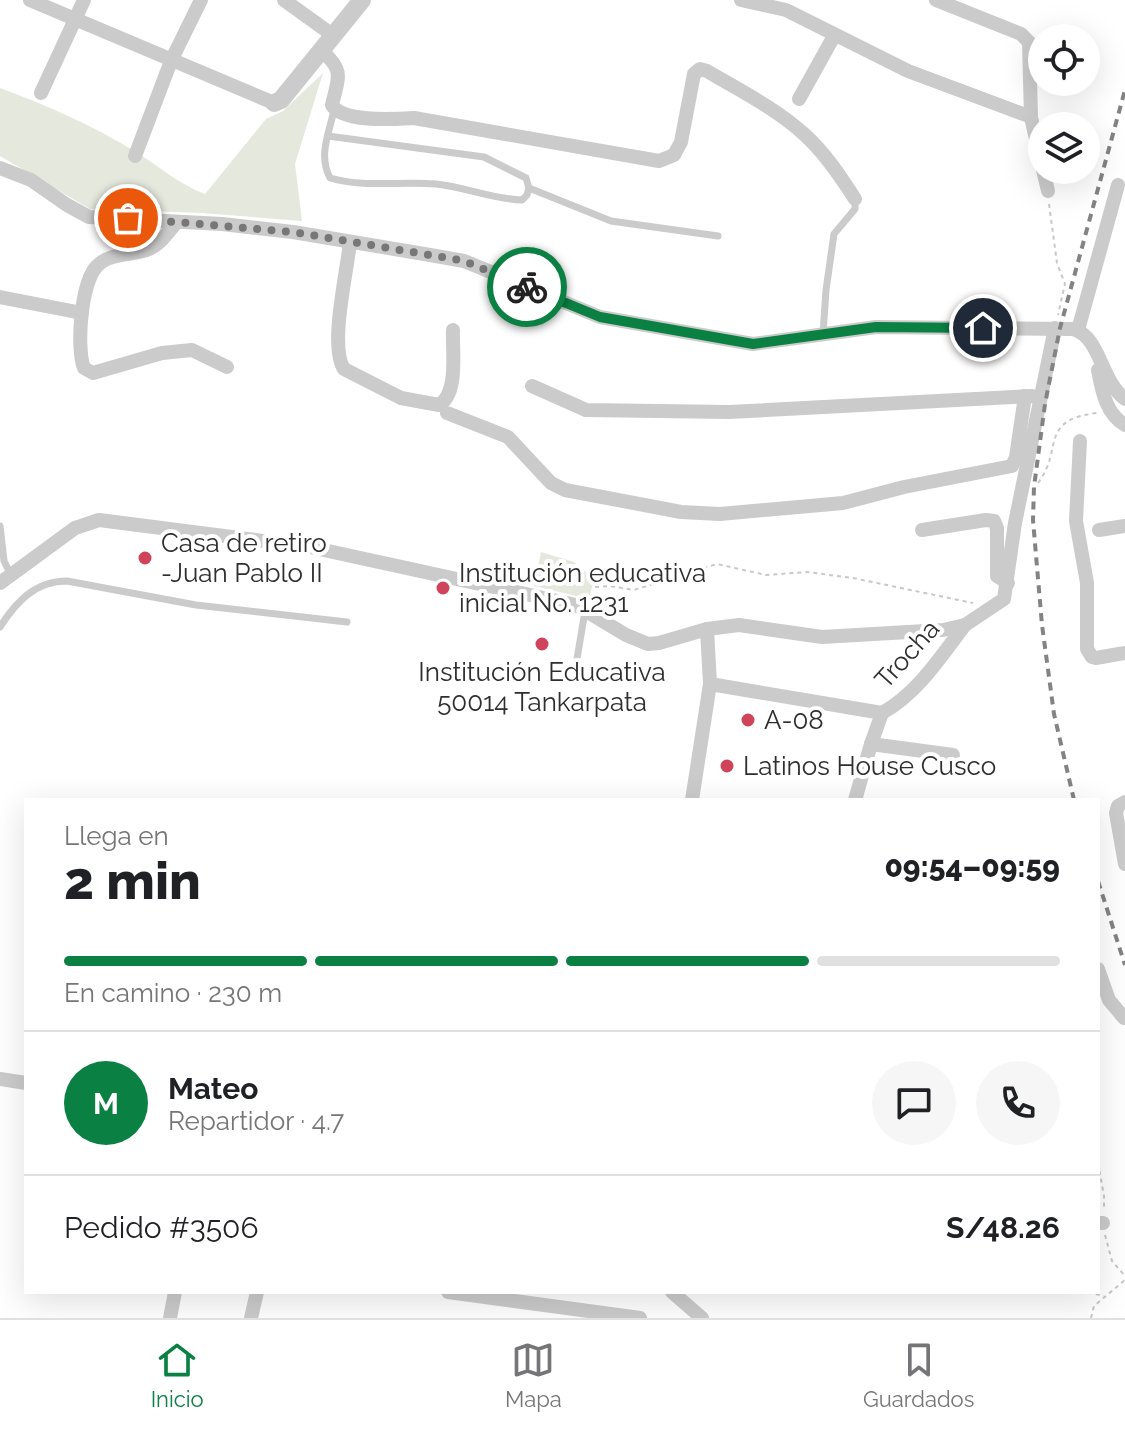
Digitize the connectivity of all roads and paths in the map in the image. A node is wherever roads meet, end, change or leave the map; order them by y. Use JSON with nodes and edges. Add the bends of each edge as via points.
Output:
{"nodes":[{"id":1,"x":30,"y":0,"type":"edge"},
{"id":2,"x":84,"y":0,"type":"edge"},
{"id":3,"x":201,"y":0,"type":"edge"},
{"id":4,"x":284,"y":0,"type":"edge"},
{"id":5,"x":362,"y":0,"type":"edge"},
{"id":6,"x":741,"y":0,"type":"edge"},
{"id":7,"x":936,"y":0,"type":"edge"},
{"id":8,"x":788,"y":5,"type":"edge"},
{"id":9,"x":964,"y":6,"type":"edge"},
{"id":10,"x":76,"y":20,"type":"junction"},
{"id":11,"x":834,"y":36,"type":"junction"},
{"id":12,"x":328,"y":44,"type":"junction"},
{"id":13,"x":171,"y":61,"type":"junction"},
{"id":14,"x":41,"y":93,"type":"dead end"},
{"id":15,"x":799,"y":99,"type":"dead end"},
{"id":16,"x":274,"y":103,"type":"joint"},
{"id":17,"x":334,"y":110,"type":"junction"},
{"id":18,"x":1031,"y":112,"type":"edge"},
{"id":19,"x":1028,"y":116,"type":"edge"},
{"id":20,"x":328,"y":136,"type":"junction"},
{"id":21,"x":135,"y":156,"type":"dead end"},
{"id":22,"x":0,"y":168,"type":"edge"},
{"id":23,"x":1046,"y":184,"type":"edge"},
{"id":24,"x":1118,"y":185,"type":"dead end"},
{"id":25,"x":529,"y":188,"type":"junction"},
{"id":26,"x":1048,"y":191,"type":"joint"},
{"id":27,"x":855,"y":199,"type":"joint"},
{"id":28,"x":176,"y":223,"type":"junction"},
{"id":29,"x":718,"y":236,"type":"dead end"},
{"id":30,"x":350,"y":242,"type":"junction"},
{"id":31,"x":0,"y":297,"type":"edge"},
{"id":32,"x":82,"y":313,"type":"junction"},
{"id":33,"x":1055,"y":328,"type":"junction"},
{"id":34,"x":453,"y":330,"type":"dead end"},
{"id":35,"x":823,"y":334,"type":"junction"},
{"id":36,"x":1085,"y":334,"type":"junction"},
{"id":37,"x":227,"y":367,"type":"dead end"},
{"id":38,"x":532,"y":386,"type":"dead end"},
{"id":39,"x":1025,"y":396,"type":"junction"},
{"id":40,"x":1041,"y":396,"type":"junction"},
{"id":41,"x":1125,"y":399,"type":"edge"},
{"id":42,"x":447,"y":413,"type":"dead end"},
{"id":43,"x":1125,"y":425,"type":"edge"},
{"id":44,"x":1080,"y":441,"type":"dead end"},
{"id":45,"x":0,"y":526,"type":"edge"},
{"id":46,"x":1125,"y":526,"type":"edge"},
{"id":47,"x":922,"y":530,"type":"dead end"},
{"id":48,"x":1099,"y":530,"type":"dead end"},
{"id":49,"x":5,"y":578,"type":"edge"},
{"id":50,"x":1008,"y":583,"type":"junction"},
{"id":51,"x":595,"y":587,"type":"dead end"},
{"id":52,"x":977,"y":604,"type":"dead end"},
{"id":53,"x":585,"y":609,"type":"junction"},
{"id":54,"x":347,"y":622,"type":"dead end"},
{"id":55,"x":965,"y":625,"type":"junction"},
{"id":56,"x":0,"y":627,"type":"edge"},
{"id":57,"x":707,"y":629,"type":"junction"},
{"id":58,"x":1125,"y":653,"type":"edge"},
{"id":59,"x":576,"y":665,"type":"dead end"},
{"id":60,"x":710,"y":684,"type":"junction"},
{"id":61,"x":882,"y":713,"type":"junction"},
{"id":62,"x":871,"y":744,"type":"junction"},
{"id":63,"x":953,"y":755,"type":"dead end"},
{"id":64,"x":692,"y":798,"type":"edge"},
{"id":65,"x":856,"y":798,"type":"edge"},
{"id":66,"x":1125,"y":802,"type":"edge"},
{"id":67,"x":1125,"y":864,"type":"edge"},
{"id":68,"x":1100,"y":975,"type":"edge"},
{"id":69,"x":1125,"y":1012,"type":"edge"},
{"id":70,"x":1124,"y":1018,"type":"edge"},
{"id":71,"x":1125,"y":1030,"type":"edge"},
{"id":72,"x":0,"y":1079,"type":"edge"},
{"id":73,"x":24,"y":1083,"type":"edge"},
{"id":74,"x":1125,"y":1280,"type":"edge"},
{"id":75,"x":175,"y":1294,"type":"edge"},
{"id":76,"x":257,"y":1294,"type":"edge"},
{"id":77,"x":463,"y":1294,"type":"edge"},
{"id":78,"x":674,"y":1294,"type":"edge"},
{"id":79,"x":1096,"y":1294,"type":"edge"},
{"id":80,"x":1105,"y":1296,"type":"junction"},
{"id":81,"x":170,"y":1318,"type":"edge"},
{"id":82,"x":251,"y":1318,"type":"edge"},
{"id":83,"x":640,"y":1318,"type":"edge"},
{"id":84,"x":702,"y":1318,"type":"edge"},
{"id":85,"x":1091,"y":1318,"type":"edge"}],
"edges":[{"from":1,"to":10,"type":"street"},
{"from":2,"to":10,"type":"street"},
{"from":3,"to":13,"type":"street"},
{"from":4,"to":12,"type":"street"},
{"from":5,"to":12,"type":"street"},
{"from":6,"to":8,"type":"street"},
{"from":7,"to":9,"type":"street"},
{"from":8,"to":11,"type":"street"},
{"from":9,"to":18,"type":"street","via":[[1029,42]]},
{"from":10,"to":13,"type":"street"},
{"from":10,"to":14,"type":"street"},
{"from":11,"to":15,"type":"street"},
{"from":11,"to":19,"type":"street"},
{"from":12,"to":16,"type":"street"},
{"from":12,"to":17,"type":"street","via":[[339,73]]},
{"from":13,"to":16,"type":"street"},
{"from":13,"to":21,"type":"street"},
{"from":17,"to":20,"type":"lane"},
{"from":17,"to":27,"type":"street","via":[[385,120],[414,118],[659,161],[674,155],[681,142],[694,74],[700,69],[805,135]]},
{"from":20,"to":25,"type":"lane","via":[[484,157],[526,178]]},
{"from":20,"to":25,"type":"lane","via":[[323,165],[330,178],[346,183],[431,184],[522,200]]},
{"from":22,"to":28,"type":"street","via":[[31,180],[89,217]]},
{"from":23,"to":26,"type":"street"},
{"from":24,"to":36,"type":"street"},
{"from":25,"to":29,"type":"lane","via":[[611,221]]},
{"from":26,"to":33,"type":"path","via":[[1057,263],[1065,284]]},
{"from":27,"to":35,"type":"lane","via":[[855,209],[834,234]]},
{"from":28,"to":30,"type":"street","via":[[236,225]]},
{"from":28,"to":32,"type":"street","via":[[148,249],[97,266]]},
{"from":30,"to":34,"type":"street","via":[[339,318],[344,369],[401,398],[439,405],[451,389]]},
{"from":30,"to":35,"type":"street","via":[[464,261],[600,317],[661,329],[753,344]]},
{"from":31,"to":32,"type":"street"},
{"from":32,"to":37,"type":"street","via":[[79,356],[93,373],[192,350]]},
{"from":33,"to":35,"type":"street","via":[[876,327]]},
{"from":33,"to":36,"type":"street"},
{"from":33,"to":40,"type":"street"},
{"from":36,"to":41,"type":"street","via":[[1111,384]]},
{"from":36,"to":43,"type":"street","via":[[1105,400]]},
{"from":38,"to":39,"type":"street","via":[[586,410],[729,412]]},
{"from":39,"to":40,"type":"street"},
{"from":39,"to":42,"type":"street","via":[[1012,466],[843,503],[720,514],[565,490],[551,483],[508,437]]},
{"from":40,"to":50,"type":"street"},
{"from":44,"to":58,"type":"street","via":[[1076,521],[1087,583],[1087,649],[1096,658]]},
{"from":45,"to":49,"type":"lane"},
{"from":46,"to":48,"type":"street"},
{"from":47,"to":50,"type":"street","via":[[994,521],[997,576]]},
{"from":49,"to":53,"type":"street","via":[[75,528],[99,520],[310,547]]},
{"from":50,"to":55,"type":"street","via":[[1004,599]]},
{"from":51,"to":52,"type":"path","via":[[634,590],[717,564],[766,575],[807,572],[853,578]]},
{"from":53,"to":57,"type":"street","via":[[648,644]]},
{"from":53,"to":59,"type":"lane"},
{"from":54,"to":56,"type":"lane","via":[[196,605],[53,581],[13,606]]},
{"from":55,"to":57,"type":"street","via":[[822,637],[739,625]]},
{"from":55,"to":61,"type":"street","name":"Trocha","via":[[922,680]]},
{"from":57,"to":60,"type":"street"},
{"from":60,"to":61,"type":"street"},
{"from":60,"to":64,"type":"street"},
{"from":61,"to":62,"type":"street"},
{"from":62,"to":63,"type":"street"},
{"from":62,"to":65,"type":"street"},
{"from":66,"to":67,"type":"street","via":[[1116,813]]},
{"from":68,"to":70,"type":"street","via":[[1109,1000]]},
{"from":69,"to":70,"type":"street"},
{"from":70,"to":71,"type":"street"},
{"from":72,"to":73,"type":"street"},
{"from":74,"to":80,"type":"path"},
{"from":75,"to":81,"type":"street"},
{"from":76,"to":82,"type":"street"},
{"from":77,"to":83,"type":"street"},
{"from":78,"to":84,"type":"street"},
{"from":79,"to":80,"type":"path"},
{"from":80,"to":85,"type":"path"}]}
